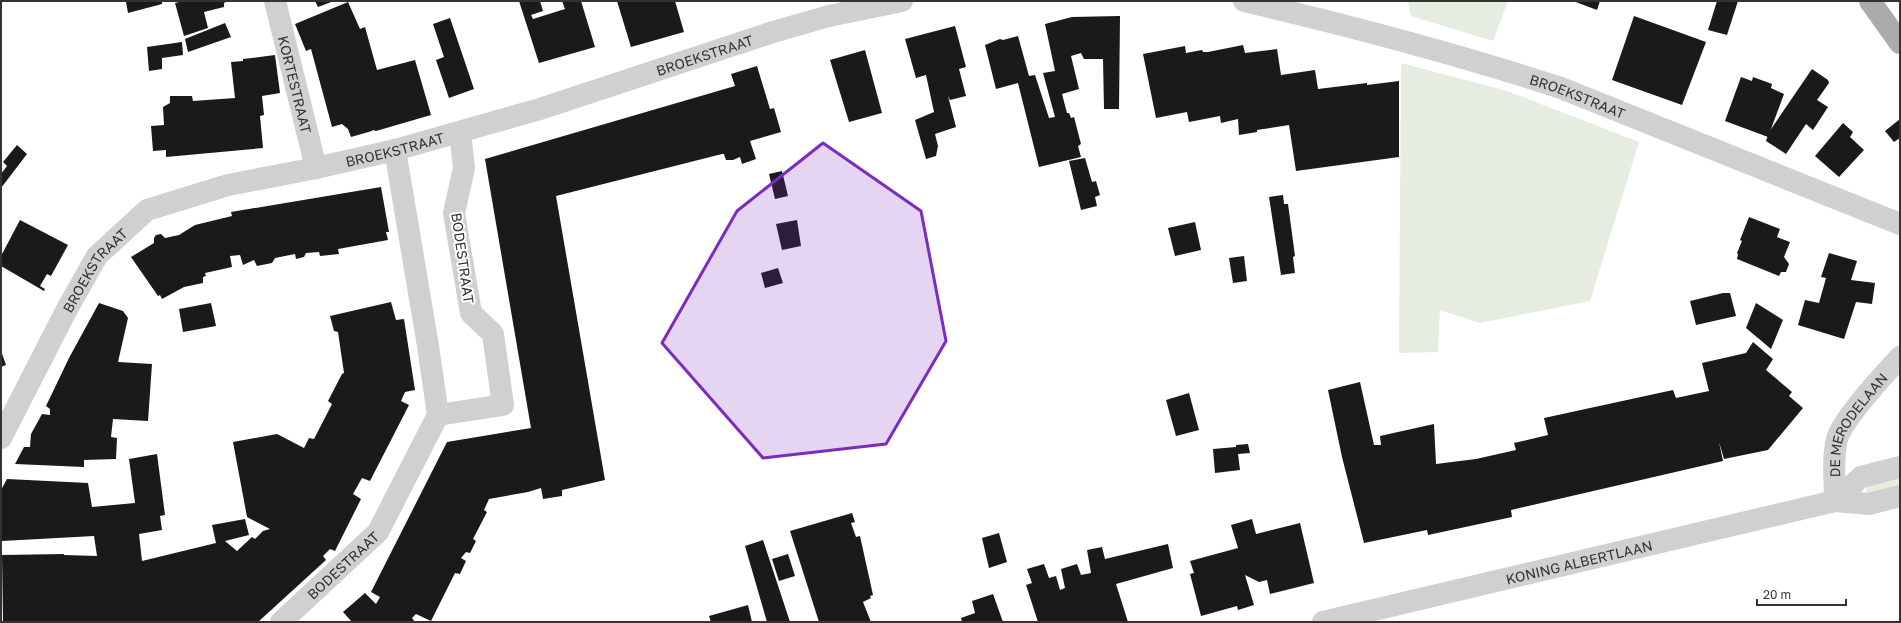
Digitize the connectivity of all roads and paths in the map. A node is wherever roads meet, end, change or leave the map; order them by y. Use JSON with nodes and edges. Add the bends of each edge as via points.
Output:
{"nodes":[{"id":1,"x":275,"y":1,"type":"edge"},
{"id":2,"x":902,"y":1,"type":"edge"},
{"id":3,"x":1244,"y":1,"type":"edge"},
{"id":4,"x":1870,"y":1,"type":"edge"},
{"id":5,"x":1900,"y":43,"type":"edge"},
{"id":6,"x":460,"y":132,"type":"junction"},
{"id":7,"x":395,"y":150,"type":"junction"},
{"id":8,"x":316,"y":168,"type":"junction"},
{"id":9,"x":1900,"y":224,"type":"edge"},
{"id":10,"x":1900,"y":357,"type":"edge"},
{"id":11,"x":438,"y":415,"type":"junction"},
{"id":12,"x":1,"y":438,"type":"edge"},
{"id":13,"x":1900,"y":467,"type":"edge"},
{"id":14,"x":1900,"y":496,"type":"edge"},
{"id":15,"x":1834,"y":501,"type":"junction"},
{"id":16,"x":281,"y":622,"type":"edge"},
{"id":17,"x":1323,"y":622,"type":"edge"}],
"edges":[{"from":1,"to":8,"type":"street","name":"KORTESTRAAT"},
{"from":2,"to":6,"type":"street","name":"BROEKSTRAAT","via":[[829,16],[787,28],[540,109]]},
{"from":3,"to":9,"type":"street","name":"BROEKSTRAAT","via":[[1357,28],[1561,88]]},
{"from":4,"to":5,"type":"main road"},
{"from":6,"to":7,"type":"street","name":"BROEKSTRAAT"},
{"from":6,"to":11,"type":"street","name":"BODESTRAAT","via":[[464,168],[454,213],[471,313],[493,334],[503,405]]},
{"from":7,"to":8,"type":"street","name":"BROEKSTRAAT"},
{"from":7,"to":11,"type":"street"},
{"from":8,"to":12,"type":"street","name":"BROEKSTRAAT","via":[[228,185],[147,210],[97,256]]},
{"from":10,"to":15,"type":"street","name":"DE MERODELAAN","via":[[1851,416],[1838,438]]},
{"from":11,"to":16,"type":"street","name":"BODESTRAAT","via":[[378,532]]},
{"from":13,"to":15,"type":"street","name":"KONING ALBERTLAAN","via":[[1861,477]]},
{"from":14,"to":15,"type":"street","name":"KONING ALBERTLAAN","via":[[1869,504]]},
{"from":15,"to":17,"type":"street","name":"KONING ALBERTLAAN"}]}
